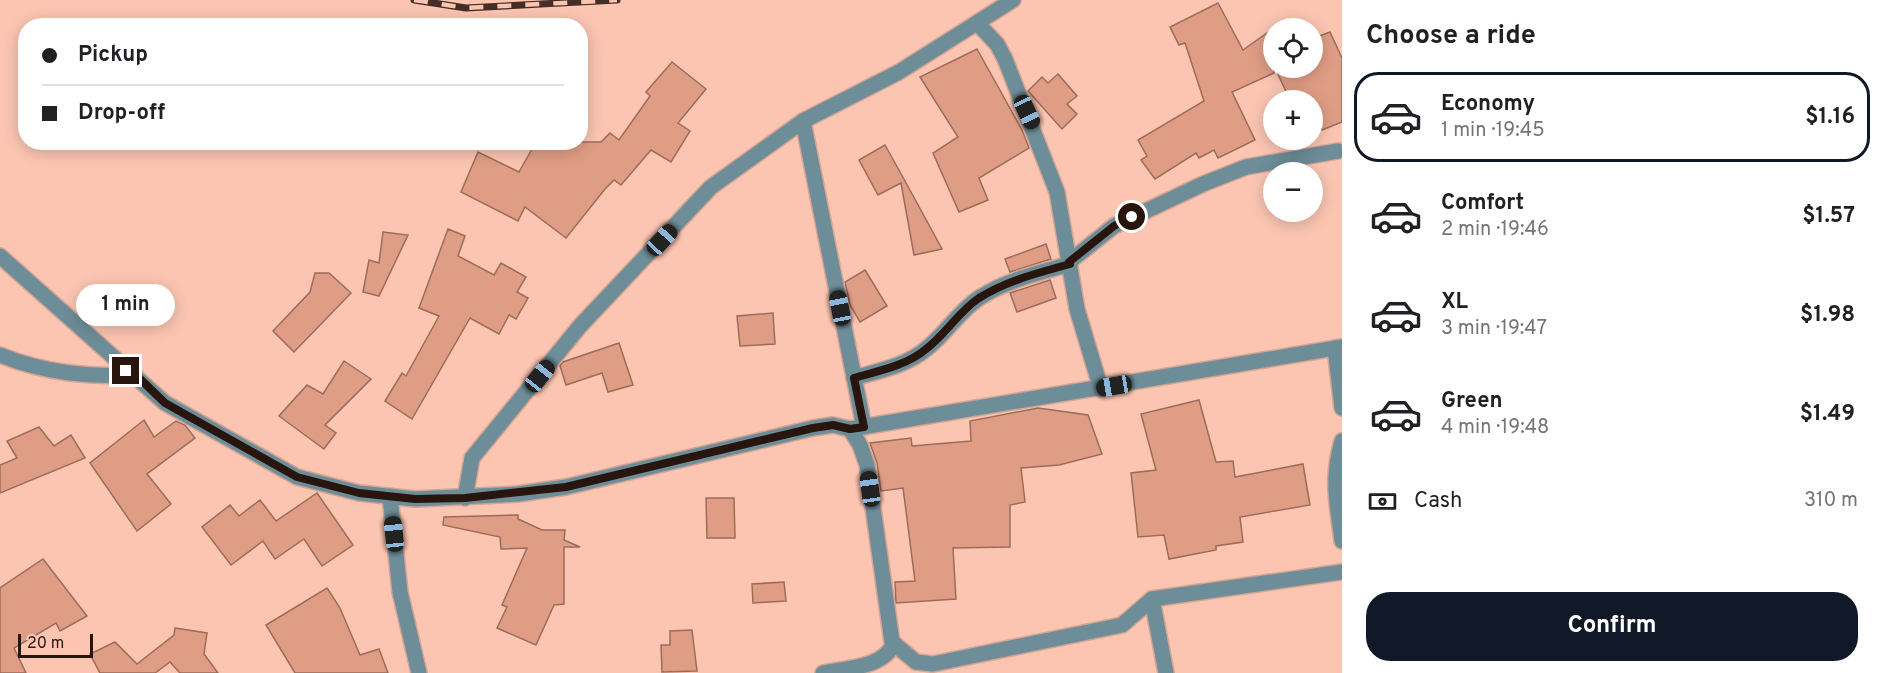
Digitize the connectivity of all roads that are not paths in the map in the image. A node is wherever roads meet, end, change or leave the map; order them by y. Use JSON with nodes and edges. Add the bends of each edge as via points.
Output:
{"nodes":[{"id":1,"x":1013,"y":0,"type":"edge"},
{"id":2,"x":977,"y":23,"type":"junction"},
{"id":3,"x":803,"y":121,"type":"junction"},
{"id":4,"x":1338,"y":151,"type":"dead end"},
{"id":5,"x":0,"y":256,"type":"edge"},
{"id":6,"x":1070,"y":263,"type":"junction"},
{"id":7,"x":1338,"y":347,"type":"edge"},
{"id":8,"x":0,"y":355,"type":"edge"},
{"id":9,"x":136,"y":375,"type":"junction"},
{"id":10,"x":854,"y":378,"type":"junction"},
{"id":11,"x":1101,"y":389,"type":"junction"},
{"id":12,"x":1342,"y":408,"type":"edge"},
{"id":13,"x":857,"y":428,"type":"junction"},
{"id":14,"x":1342,"y":441,"type":"edge"},
{"id":15,"x":390,"y":496,"type":"junction"},
{"id":16,"x":465,"y":498,"type":"junction"},
{"id":17,"x":1342,"y":541,"type":"edge"},
{"id":18,"x":1342,"y":572,"type":"edge"},
{"id":19,"x":1152,"y":599,"type":"junction"},
{"id":20,"x":894,"y":643,"type":"junction"},
{"id":21,"x":916,"y":668,"type":"edge"},
{"id":22,"x":419,"y":673,"type":"edge"},
{"id":23,"x":823,"y":673,"type":"edge"},
{"id":24,"x":1166,"y":673,"type":"edge"}],
"edges":[{"from":1,"to":2,"type":"street"},
{"from":2,"to":3,"type":"street","via":[[899,72]]},
{"from":2,"to":6,"type":"street","via":[[997,44],[1035,130],[1057,192]]},
{"from":3,"to":10,"type":"street"},
{"from":3,"to":16,"type":"street","via":[[711,187],[580,326],[472,459]]},
{"from":4,"to":6,"type":"street","via":[[1246,167],[1203,184],[1114,226]]},
{"from":5,"to":9,"type":"street","via":[[126,371]]},
{"from":6,"to":10,"type":"street","via":[[1016,278],[979,298],[952,319],[927,349],[906,363]]},
{"from":6,"to":11,"type":"street","via":[[1077,309]]},
{"from":7,"to":11,"type":"street"},
{"from":7,"to":12,"type":"street"},
{"from":8,"to":9,"type":"street","via":[[26,366],[91,377]]},
{"from":9,"to":15,"type":"street","via":[[165,403],[297,477],[359,493]]},
{"from":10,"to":13,"type":"street"},
{"from":11,"to":13,"type":"street"},
{"from":13,"to":16,"type":"street","via":[[823,426],[566,487]]},
{"from":13,"to":20,"type":"street","via":[[867,465]]},
{"from":14,"to":17,"type":"street","via":[[1334,482]]},
{"from":15,"to":16,"type":"street"},
{"from":15,"to":22,"type":"street","via":[[400,592]]},
{"from":18,"to":19,"type":"street"},
{"from":19,"to":21,"type":"street","via":[[1122,625]]},
{"from":19,"to":24,"type":"street"},
{"from":20,"to":21,"type":"street"},
{"from":20,"to":23,"type":"street","via":[[890,652],[873,662]]}]}
